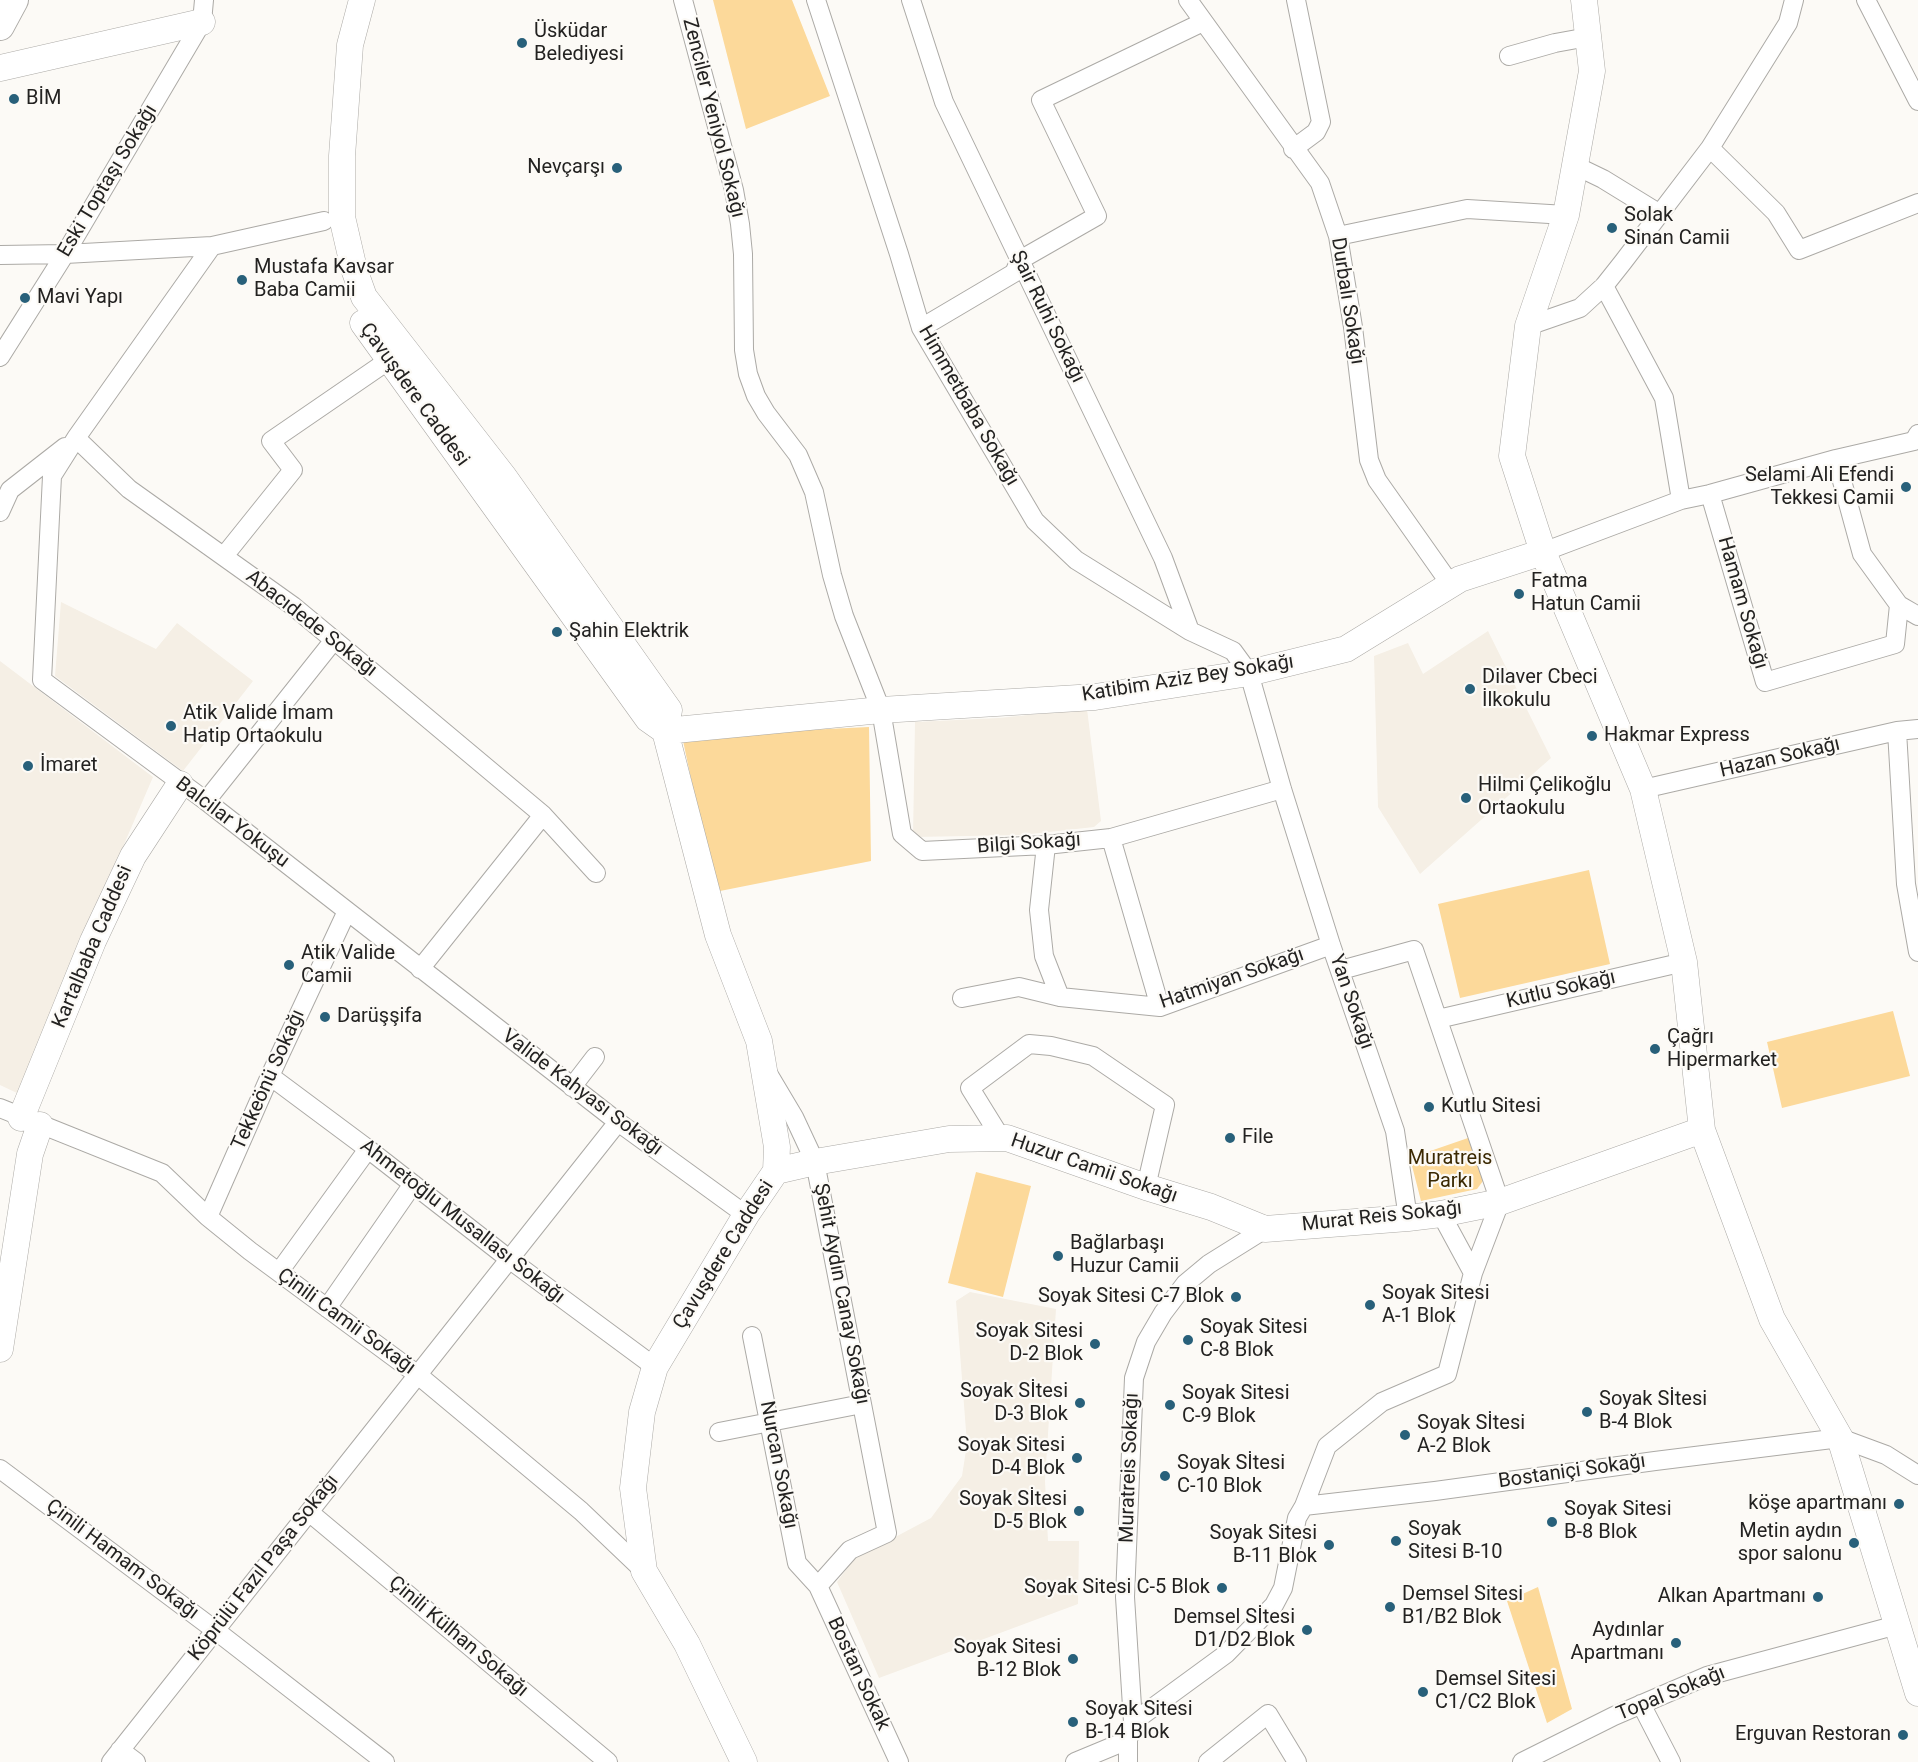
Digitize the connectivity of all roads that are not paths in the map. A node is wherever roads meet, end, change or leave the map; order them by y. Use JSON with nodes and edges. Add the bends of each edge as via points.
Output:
{"nodes":[{"id":1,"x":14,"y":0,"type":"edge"},
{"id":2,"x":346,"y":0,"type":"edge"},
{"id":3,"x":362,"y":0,"type":"edge"},
{"id":4,"x":683,"y":0,"type":"edge"},
{"id":5,"x":816,"y":0,"type":"edge"},
{"id":6,"x":911,"y":0,"type":"edge"},
{"id":7,"x":1188,"y":0,"type":"edge"},
{"id":8,"x":1296,"y":0,"type":"edge"},
{"id":9,"x":1584,"y":0,"type":"edge"},
{"id":10,"x":1794,"y":0,"type":"edge"},
{"id":11,"x":1866,"y":0,"type":"edge"},
{"id":12,"x":203,"y":11,"type":"edge"},
{"id":13,"x":1203,"y":22,"type":"junction"},
{"id":14,"x":0,"y":26,"type":"edge"},
{"id":15,"x":1588,"y":37,"type":"junction"},
{"id":16,"x":1509,"y":57,"type":"dead end"},
{"id":17,"x":0,"y":68,"type":"edge"},
{"id":18,"x":1918,"y":101,"type":"edge"},
{"id":19,"x":1710,"y":148,"type":"junction"},
{"id":20,"x":1293,"y":149,"type":"junction"},
{"id":21,"x":1574,"y":165,"type":"junction"},
{"id":22,"x":1918,"y":203,"type":"edge"},
{"id":23,"x":1660,"y":214,"type":"junction"},
{"id":24,"x":1566,"y":215,"type":"junction"},
{"id":25,"x":333,"y":219,"type":"junction"},
{"id":26,"x":1338,"y":236,"type":"junction"},
{"id":27,"x":212,"y":246,"type":"junction"},
{"id":28,"x":64,"y":254,"type":"junction"},
{"id":29,"x":0,"y":255,"type":"edge"},
{"id":30,"x":1020,"y":260,"type":"junction"},
{"id":31,"x":1604,"y":286,"type":"junction"},
{"id":32,"x":1528,"y":326,"type":"junction"},
{"id":33,"x":921,"y":328,"type":"junction"},
{"id":34,"x":0,"y":357,"type":"edge"},
{"id":35,"x":389,"y":360,"type":"junction"},
{"id":36,"x":1918,"y":434,"type":"edge"},
{"id":37,"x":76,"y":438,"type":"junction"},
{"id":38,"x":1836,"y":459,"type":"junction"},
{"id":39,"x":1710,"y":495,"type":"junction"},
{"id":40,"x":505,"y":499,"type":"junction"},
{"id":41,"x":1681,"y":500,"type":"junction"},
{"id":42,"x":0,"y":512,"type":"edge"},
{"id":43,"x":1543,"y":552,"type":"junction"},
{"id":44,"x":224,"y":556,"type":"junction"},
{"id":45,"x":1451,"y":585,"type":"junction"},
{"id":46,"x":1899,"y":605,"type":"junction"},
{"id":47,"x":1918,"y":616,"type":"edge"},
{"id":48,"x":1190,"y":631,"type":"junction"},
{"id":49,"x":334,"y":640,"type":"junction"},
{"id":50,"x":1250,"y":673,"type":"junction"},
{"id":51,"x":881,"y":710,"type":"junction"},
{"id":52,"x":1918,"y":729,"type":"edge"},
{"id":53,"x":665,"y":731,"type":"junction"},
{"id":54,"x":1897,"y":731,"type":"junction"},
{"id":55,"x":180,"y":784,"type":"junction"},
{"id":56,"x":1282,"y":789,"type":"junction"},
{"id":57,"x":1642,"y":789,"type":"junction"},
{"id":58,"x":206,"y":801,"type":"junction"},
{"id":59,"x":543,"y":815,"type":"junction"},
{"id":60,"x":1111,"y":838,"type":"junction"},
{"id":61,"x":1046,"y":845,"type":"junction"},
{"id":62,"x":596,"y":873,"type":"dead end"},
{"id":63,"x":347,"y":911,"type":"junction"},
{"id":64,"x":1331,"y":945,"type":"junction"},
{"id":65,"x":1918,"y":952,"type":"edge"},
{"id":66,"x":1684,"y":962,"type":"junction"},
{"id":67,"x":420,"y":969,"type":"junction"},
{"id":68,"x":1341,"y":970,"type":"junction"},
{"id":69,"x":962,"y":998,"type":"dead end"},
{"id":70,"x":1060,"y":998,"type":"junction"},
{"id":71,"x":1160,"y":1007,"type":"junction"},
{"id":72,"x":1438,"y":1019,"type":"junction"},
{"id":73,"x":595,"y":1057,"type":"dead end"},
{"id":74,"x":763,"y":1065,"type":"junction"},
{"id":75,"x":270,"y":1076,"type":"junction"},
{"id":76,"x":572,"y":1087,"type":"junction"},
{"id":77,"x":20,"y":1117,"type":"edge"},
{"id":78,"x":618,"y":1122,"type":"junction"},
{"id":79,"x":1702,"y":1130,"type":"junction"},
{"id":80,"x":1001,"y":1137,"type":"junction"},
{"id":81,"x":368,"y":1149,"type":"junction"},
{"id":82,"x":815,"y":1162,"type":"junction"},
{"id":83,"x":776,"y":1171,"type":"junction"},
{"id":84,"x":413,"y":1184,"type":"junction"},
{"id":85,"x":1146,"y":1187,"type":"junction"},
{"id":86,"x":1500,"y":1202,"type":"junction"},
{"id":87,"x":1441,"y":1214,"type":"junction"},
{"id":88,"x":746,"y":1215,"type":"junction"},
{"id":89,"x":208,"y":1217,"type":"junction"},
{"id":90,"x":1408,"y":1218,"type":"junction"},
{"id":91,"x":1265,"y":1229,"type":"junction"},
{"id":92,"x":509,"y":1259,"type":"junction"},
{"id":93,"x":279,"y":1272,"type":"junction"},
{"id":94,"x":1473,"y":1273,"type":"junction"},
{"id":95,"x":327,"y":1308,"type":"junction"},
{"id":96,"x":752,"y":1336,"type":"dead end"},
{"id":97,"x":0,"y":1349,"type":"edge"},
{"id":98,"x":655,"y":1367,"type":"junction"},
{"id":99,"x":418,"y":1375,"type":"junction"},
{"id":100,"x":862,"y":1404,"type":"junction"},
{"id":101,"x":769,"y":1422,"type":"junction"},
{"id":102,"x":719,"y":1432,"type":"dead end"},
{"id":103,"x":1840,"y":1438,"type":"junction"},
{"id":104,"x":0,"y":1469,"type":"edge"},
{"id":105,"x":1918,"y":1475,"type":"edge"},
{"id":106,"x":1304,"y":1506,"type":"junction"},
{"id":107,"x":309,"y":1512,"type":"junction"},
{"id":108,"x":644,"y":1571,"type":"junction"},
{"id":109,"x":818,"y":1586,"type":"junction"},
{"id":110,"x":1897,"y":1625,"type":"junction"},
{"id":111,"x":215,"y":1630,"type":"junction"},
{"id":112,"x":1918,"y":1693,"type":"edge"},
{"id":113,"x":1641,"y":1704,"type":"junction"},
{"id":114,"x":1131,"y":1731,"type":"junction"},
{"id":115,"x":116,"y":1756,"type":"edge"},
{"id":116,"x":136,"y":1762,"type":"edge"},
{"id":117,"x":385,"y":1762,"type":"edge"},
{"id":118,"x":608,"y":1762,"type":"edge"},
{"id":119,"x":744,"y":1762,"type":"edge"},
{"id":120,"x":899,"y":1762,"type":"edge"},
{"id":121,"x":1075,"y":1762,"type":"edge"},
{"id":122,"x":1128,"y":1762,"type":"edge"},
{"id":123,"x":1208,"y":1762,"type":"edge"},
{"id":124,"x":1297,"y":1762,"type":"edge"},
{"id":125,"x":1522,"y":1762,"type":"edge"},
{"id":126,"x":1671,"y":1762,"type":"edge"}],
"edges":[{"from":1,"to":14,"type":"main road"},
{"from":2,"to":25,"type":"street","name":"Çavuşdere Caddesi","via":[[337,24],[324,161]]},
{"from":3,"to":25,"type":"street","name":"Çavuşdere Caddesi","via":[[350,45]]},
{"from":4,"to":51,"type":"street","name":"Zenciler Yeniyol Sokağı","via":[[740,224],[748,374],[766,413],[807,472],[844,616]]},
{"from":5,"to":33,"type":"street","name":"Himmetbaba Sokağı"},
{"from":6,"to":30,"type":"street","name":"Şair Ruhi Sokağı","via":[[944,102]]},
{"from":7,"to":13,"type":"street","name":"Durbalı Sokağı"},
{"from":8,"to":20,"type":"street","via":[[1320,122],[1316,132]]},
{"from":9,"to":15,"type":"street"},
{"from":10,"to":19,"type":"street","via":[[1788,23]]},
{"from":11,"to":18,"type":"street"},
{"from":12,"to":17,"type":"street"},
{"from":12,"to":28,"type":"street","name":"Eski Toptaşı Sokağı"},
{"from":13,"to":20,"type":"street","name":"Durbalı Sokağı"},
{"from":13,"to":30,"type":"street","via":[[1041,100],[1097,216]]},
{"from":15,"to":16,"type":"street"},
{"from":15,"to":21,"type":"street","via":[[1592,71]]},
{"from":19,"to":22,"type":"street","via":[[1776,213],[1799,250]]},
{"from":19,"to":23,"type":"street"},
{"from":20,"to":26,"type":"street","name":"Durbalı Sokağı","via":[[1320,183]]},
{"from":21,"to":23,"type":"street"},
{"from":21,"to":24,"type":"street"},
{"from":23,"to":31,"type":"street"},
{"from":24,"to":26,"type":"street","via":[[1467,209]]},
{"from":24,"to":32,"type":"street"},
{"from":25,"to":27,"type":"street"},
{"from":25,"to":35,"type":"street","name":"Çavuşdere Caddesi","via":[[338,272],[358,317]]},
{"from":25,"to":40,"type":"street","name":"Çavuşdere Caddesi","via":[[364,297]]},
{"from":26,"to":45,"type":"street","name":"Durbalı Sokağı","via":[[1369,460],[1377,480]]},
{"from":27,"to":28,"type":"street"},
{"from":27,"to":37,"type":"street"},
{"from":28,"to":29,"type":"street"},
{"from":28,"to":34,"type":"street","name":"Eski Toptaşı Sokağı"},
{"from":30,"to":33,"type":"street","via":[[1014,273]]},
{"from":30,"to":48,"type":"street","name":"Şair Ruhi Sokağı","via":[[1163,558]]},
{"from":31,"to":32,"type":"street","via":[[1580,308]]},
{"from":31,"to":41,"type":"street","via":[[1664,398]]},
{"from":32,"to":43,"type":"street","via":[[1512,456]]},
{"from":33,"to":48,"type":"street","name":"Himmetbaba Sokağı","via":[[1035,521],[1076,560]]},
{"from":35,"to":40,"type":"street","name":"Çavuşdere Caddesi"},
{"from":35,"to":44,"type":"street","via":[[271,441],[293,470]]},
{"from":36,"to":38,"type":"street","name":"Katibim Aziz Bey Sokağı","via":[[1914,441]]},
{"from":37,"to":42,"type":"street","via":[[10,490]]},
{"from":37,"to":44,"type":"street","name":"Abacıdede Sokağı","via":[[129,489]]},
{"from":37,"to":55,"type":"street","name":"Balcilar Yokuşu","via":[[52,476],[42,680]]},
{"from":38,"to":39,"type":"street","name":"Katibim Aziz Bey Sokağı"},
{"from":38,"to":46,"type":"street","via":[[1862,554]]},
{"from":39,"to":41,"type":"street","name":"Katibim Aziz Bey Sokağı"},
{"from":39,"to":46,"type":"street","name":"Hamam Sokağı","via":[[1765,682],[1895,644]]},
{"from":40,"to":53,"type":"street","name":"Çavuşdere Caddesi","via":[[648,719]]},
{"from":41,"to":43,"type":"street","name":"Katibim Aziz Bey Sokağı"},
{"from":43,"to":45,"type":"street","name":"Katibim Aziz Bey Sokağı"},
{"from":43,"to":57,"type":"street"},
{"from":44,"to":49,"type":"street","name":"Abacıdede Sokağı"},
{"from":45,"to":50,"type":"street","name":"Katibim Aziz Bey Sokağı","via":[[1346,650]]},
{"from":46,"to":47,"type":"street"},
{"from":48,"to":50,"type":"street","name":"Himmetbaba Sokağı","via":[[1233,651]]},
{"from":49,"to":58,"type":"street"},
{"from":49,"to":59,"type":"street","name":"Abacıdede Sokağı"},
{"from":50,"to":51,"type":"street","name":"Katibim Aziz Bey Sokağı","via":[[1095,697]]},
{"from":50,"to":56,"type":"street","name":"Yan Sokağı"},
{"from":51,"to":53,"type":"street","name":"Katibim Aziz Bey Sokağı"},
{"from":51,"to":61,"type":"street","name":"Bilgi Sokağı","via":[[902,834],[922,851]]},
{"from":52,"to":54,"type":"street","name":"Hazan Sokağı"},
{"from":53,"to":74,"type":"street","name":"Çavuşdere Caddesi","via":[[718,935],[759,1041]]},
{"from":54,"to":57,"type":"street","name":"Hazan Sokağı"},
{"from":54,"to":65,"type":"street","via":[[1906,884]]},
{"from":55,"to":58,"type":"street","name":"Balcilar Yokuşu"},
{"from":55,"to":77,"type":"street","name":"Kartalbaba Caddesi","via":[[133,856]]},
{"from":56,"to":60,"type":"street"},
{"from":56,"to":64,"type":"street","name":"Yan Sokağı"},
{"from":57,"to":66,"type":"street"},
{"from":58,"to":63,"type":"street","name":"Balcilar Yokuşu"},
{"from":59,"to":62,"type":"street","name":"Abacıdede Sokağı"},
{"from":59,"to":67,"type":"street"},
{"from":60,"to":61,"type":"street","name":"Bilgi Sokağı"},
{"from":60,"to":71,"type":"street"},
{"from":61,"to":70,"type":"street","via":[[1039,910],[1044,956]]},
{"from":63,"to":67,"type":"street","name":"Balcilar Yokuşu"},
{"from":63,"to":75,"type":"street","name":"Tekkeönü Sokağı"},
{"from":64,"to":68,"type":"street","name":"Yan Sokağı"},
{"from":64,"to":71,"type":"street","name":"Hatmiyan Sokağı"},
{"from":66,"to":72,"type":"street","name":"Kutlu Sokağı"},
{"from":66,"to":79,"type":"street"},
{"from":67,"to":76,"type":"street","name":"Valide Kahyası Sokağı"},
{"from":68,"to":72,"type":"street","via":[[1414,950]]},
{"from":68,"to":90,"type":"street","name":"Yan Sokağı","via":[[1395,1131]]},
{"from":69,"to":70,"type":"street","name":"Hatmiyan Sokağı","via":[[1019,987]]},
{"from":70,"to":71,"type":"street","name":"Hatmiyan Sokağı"},
{"from":72,"to":86,"type":"street"},
{"from":73,"to":76,"type":"street"},
{"from":74,"to":82,"type":"street","name":"Şehit Aydın Canay Sokağı"},
{"from":74,"to":83,"type":"street","name":"Çavuşdere Caddesi","via":[[777,1147]]},
{"from":75,"to":81,"type":"street","name":"Ahmetoğlu Musallası Sokağı"},
{"from":75,"to":89,"type":"street","name":"Tekkeönü Sokağı"},
{"from":76,"to":78,"type":"street","name":"Valide Kahyası Sokağı"},
{"from":77,"to":89,"type":"street","name":"Çinili Camii Sokağı","via":[[162,1173]]},
{"from":77,"to":97,"type":"street","name":"Kartalbaba Caddesi","via":[[30,1154]]},
{"from":78,"to":88,"type":"street","name":"Valide Kahyası Sokağı"},
{"from":78,"to":92,"type":"street","name":"Köprülü Fazıl Paşa Sokağı"},
{"from":79,"to":86,"type":"street","name":"Murat Reis Sokağı"},
{"from":79,"to":103,"type":"street","via":[[1772,1319]]},
{"from":80,"to":82,"type":"street","name":"Huzur Camii Sokağı","via":[[949,1139]]},
{"from":80,"to":85,"type":"street","name":"Huzur Camii Sokağı"},
{"from":80,"to":85,"type":"street","via":[[970,1088],[1029,1044],[1093,1056],[1165,1105]]},
{"from":81,"to":84,"type":"street","name":"Ahmetoğlu Musallası Sokağı"},
{"from":81,"to":93,"type":"street"},
{"from":82,"to":83,"type":"street","name":"Huzur Camii Sokağı"},
{"from":82,"to":100,"type":"street","name":"Şehit Aydın Canay Sokağı"},
{"from":83,"to":88,"type":"street","name":"Çavuşdere Caddesi"},
{"from":84,"to":92,"type":"street","name":"Ahmetoğlu Musallası Sokağı"},
{"from":84,"to":95,"type":"street"},
{"from":85,"to":91,"type":"street","name":"Huzur Camii Sokağı"},
{"from":86,"to":87,"type":"street","name":"Murat Reis Sokağı"},
{"from":86,"to":94,"type":"street"},
{"from":87,"to":90,"type":"street","name":"Murat Reis Sokağı"},
{"from":87,"to":94,"type":"street"},
{"from":88,"to":98,"type":"street","name":"Çavuşdere Caddesi"},
{"from":89,"to":93,"type":"street","name":"Çinili Camii Sokağı"},
{"from":90,"to":91,"type":"street","name":"Murat Reis Sokağı"},
{"from":91,"to":114,"type":"street","name":"Muratreis Sokağı","via":[[1185,1284],[1146,1342],[1134,1378],[1125,1597]]},
{"from":92,"to":98,"type":"street","name":"Ahmetoğlu Musallası Sokağı"},
{"from":92,"to":99,"type":"street","name":"Köprülü Fazıl Paşa Sokağı"},
{"from":93,"to":95,"type":"street","name":"Çinili Camii Sokağı"},
{"from":94,"to":106,"type":"street","via":[[1446,1374],[1382,1402],[1327,1446]]},
{"from":95,"to":99,"type":"street","name":"Çinili Camii Sokağı"},
{"from":96,"to":101,"type":"street","name":"Nurcan Sokağı"},
{"from":98,"to":108,"type":"street","name":"Çavuşdere Caddesi","via":[[642,1412],[633,1488]]},
{"from":99,"to":107,"type":"street","name":"Köprülü Fazıl Paşa Sokağı"},
{"from":99,"to":108,"type":"street","name":"Çinili Camii Sokağı","via":[[581,1511]]},
{"from":100,"to":101,"type":"street"},
{"from":100,"to":109,"type":"street","name":"Şehit Aydın Canay Sokağı","via":[[887,1533],[850,1550]]},
{"from":101,"to":102,"type":"street"},
{"from":101,"to":109,"type":"street","name":"Nurcan Sokağı","via":[[797,1563]]},
{"from":103,"to":105,"type":"street","via":[[1886,1455]]},
{"from":103,"to":106,"type":"street","name":"Bostaniçi Sokağı"},
{"from":103,"to":110,"type":"street"},
{"from":104,"to":111,"type":"street","name":"Çinili Hamam Sokağı"},
{"from":106,"to":114,"type":"street","via":[[1297,1518],[1283,1588],[1274,1605],[1226,1654]]},
{"from":107,"to":111,"type":"street","name":"Köprülü Fazıl Paşa Sokağı"},
{"from":107,"to":118,"type":"street","name":"Çinili Külhan Sokağı"},
{"from":108,"to":119,"type":"street","name":"Çavuşdere Caddesi","via":[[687,1644]]},
{"from":109,"to":120,"type":"street","name":"Bostan Sokak"},
{"from":110,"to":112,"type":"street"},
{"from":110,"to":113,"type":"street","name":"Topal Sokağı","via":[[1707,1676]]},
{"from":111,"to":115,"type":"street","name":"Köprülü Fazıl Paşa Sokağı"},
{"from":111,"to":117,"type":"street","name":"Çinili Hamam Sokağı"},
{"from":113,"to":125,"type":"street","name":"Topal Sokağı"},
{"from":113,"to":126,"type":"street"},
{"from":114,"to":121,"type":"street"},
{"from":114,"to":122,"type":"street","name":"Muratreis Sokağı"},
{"from":115,"to":116,"type":"street"},
{"from":123,"to":124,"type":"street","via":[[1268,1714]]}]}
